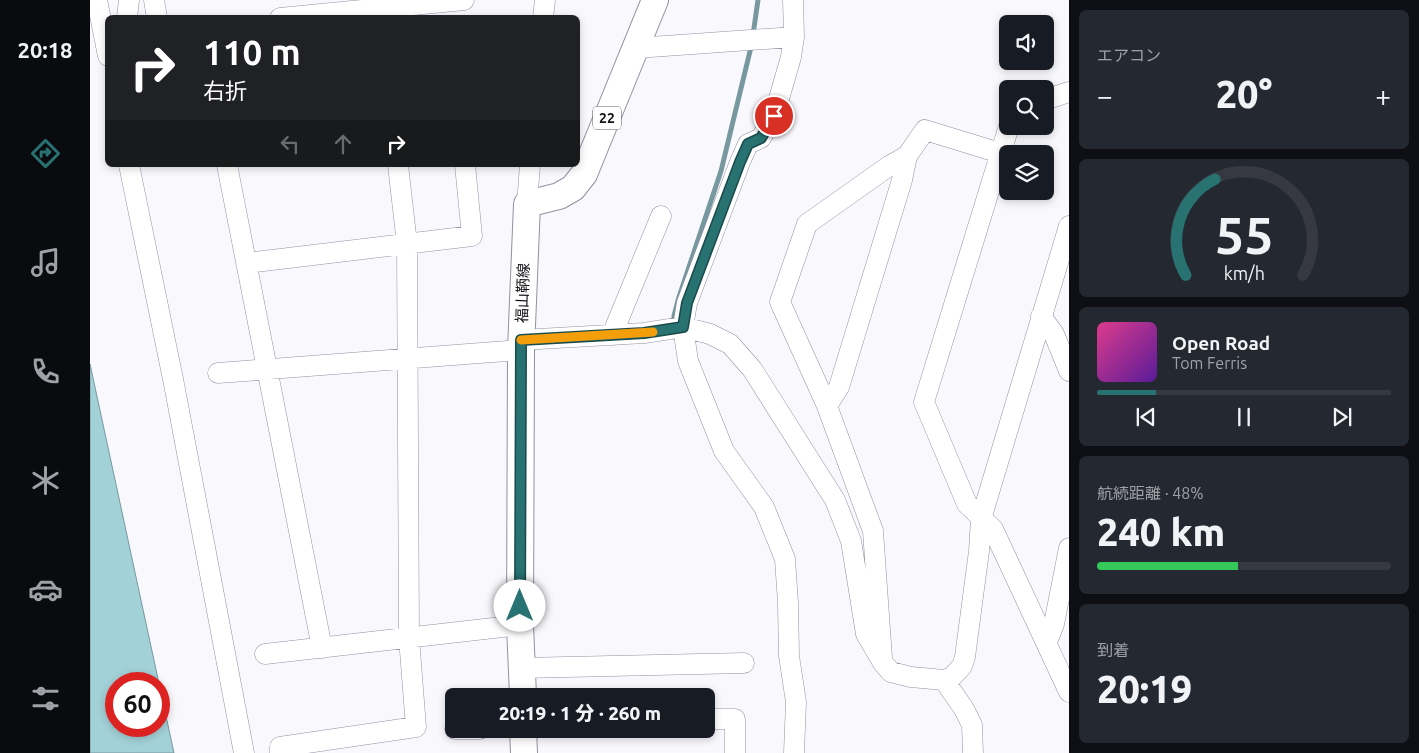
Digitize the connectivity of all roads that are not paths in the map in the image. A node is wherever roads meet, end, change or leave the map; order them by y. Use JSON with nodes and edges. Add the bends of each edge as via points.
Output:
{"nodes":[{"id":1,"x":97,"y":0,"type":"edge"},
{"id":2,"x":129,"y":0,"type":"edge"},
{"id":3,"x":154,"y":0,"type":"edge"},
{"id":4,"x":464,"y":0,"type":"edge"},
{"id":5,"x":545,"y":0,"type":"edge"},
{"id":6,"x":654,"y":0,"type":"edge"},
{"id":7,"x":793,"y":0,"type":"edge"},
{"id":8,"x":127,"y":15,"type":"edge"},
{"id":9,"x":156,"y":15,"type":"edge"},
{"id":10,"x":311,"y":15,"type":"edge"},
{"id":11,"x":543,"y":15,"type":"edge"},
{"id":12,"x":794,"y":36,"type":"junction"},
{"id":13,"x":105,"y":41,"type":"edge"},
{"id":14,"x":636,"y":48,"type":"junction"},
{"id":15,"x":1069,"y":92,"type":"edge"},
{"id":16,"x":1054,"y":97,"type":"edge"},
{"id":17,"x":999,"y":153,"type":"edge"},
{"id":18,"x":907,"y":156,"type":"junction"},
{"id":19,"x":999,"y":156,"type":"edge"},
{"id":20,"x":129,"y":167,"type":"edge"},
{"id":21,"x":227,"y":167,"type":"edge"},
{"id":22,"x":398,"y":167,"type":"edge"},
{"id":23,"x":465,"y":167,"type":"edge"},
{"id":24,"x":530,"y":167,"type":"edge"},
{"id":25,"x":527,"y":204,"type":"junction"},
{"id":26,"x":661,"y":216,"type":"dead end"},
{"id":27,"x":1069,"y":226,"type":"edge"},
{"id":28,"x":407,"y":244,"type":"junction"},
{"id":29,"x":1065,"y":254,"type":"edge"},
{"id":30,"x":247,"y":263,"type":"junction"},
{"id":31,"x":1041,"y":316,"type":"junction"},
{"id":32,"x":677,"y":328,"type":"junction"},
{"id":33,"x":612,"y":335,"type":"junction"},
{"id":34,"x":521,"y":345,"type":"junction"},
{"id":35,"x":407,"y":358,"type":"junction"},
{"id":36,"x":266,"y":369,"type":"junction"},
{"id":37,"x":1069,"y":372,"type":"edge"},
{"id":38,"x":218,"y":373,"type":"dead end"},
{"id":39,"x":827,"y":406,"type":"junction"},
{"id":40,"x":981,"y":519,"type":"junction"},
{"id":41,"x":1069,"y":548,"type":"edge"},
{"id":42,"x":520,"y":625,"type":"junction"},
{"id":43,"x":409,"y":638,"type":"junction"},
{"id":44,"x":1047,"y":642,"type":"junction"},
{"id":45,"x":322,"y":648,"type":"junction"},
{"id":46,"x":265,"y":654,"type":"dead end"},
{"id":47,"x":744,"y":662,"type":"dead end"},
{"id":48,"x":883,"y":663,"type":"junction"},
{"id":49,"x":522,"y":668,"type":"junction"},
{"id":50,"x":944,"y":680,"type":"junction"},
{"id":51,"x":523,"y":688,"type":"edge"},
{"id":52,"x":1069,"y":692,"type":"edge"},
{"id":53,"x":715,"y":719,"type":"edge"},
{"id":54,"x":523,"y":738,"type":"edge"},
{"id":55,"x":244,"y":753,"type":"edge"},
{"id":56,"x":280,"y":753,"type":"edge"},
{"id":57,"x":524,"y":753,"type":"edge"},
{"id":58,"x":735,"y":753,"type":"edge"},
{"id":59,"x":794,"y":753,"type":"edge"},
{"id":60,"x":973,"y":753,"type":"edge"}],
"edges":[{"from":1,"to":13,"type":"street"},
{"from":2,"to":8,"type":"street"},
{"from":3,"to":9,"type":"street"},
{"from":4,"to":10,"type":"street"},
{"from":5,"to":11,"type":"street"},
{"from":6,"to":14,"type":"main road","number":"22"},
{"from":7,"to":12,"type":"street"},
{"from":12,"to":14,"type":"street"},
{"from":12,"to":32,"type":"street","via":[[774,116],[761,138],[748,144]]},
{"from":14,"to":25,"type":"main road","number":"22","via":[[584,174],[574,188],[559,196]]},
{"from":15,"to":16,"type":"street"},
{"from":17,"to":18,"type":"street","via":[[925,130]]},
{"from":18,"to":39,"type":"street","via":[[839,387]]},
{"from":18,"to":39,"type":"street","via":[[807,224],[780,302]]},
{"from":19,"to":40,"type":"street","via":[[924,402],[967,504]]},
{"from":20,"to":55,"type":"street"},
{"from":21,"to":30,"type":"street"},
{"from":22,"to":28,"type":"street"},
{"from":23,"to":28,"type":"street","via":[[472,236]]},
{"from":24,"to":25,"type":"street"},
{"from":25,"to":34,"type":"main road","name":"福山鞆線"},
{"from":26,"to":33,"type":"street"},
{"from":27,"to":29,"type":"street"},
{"from":28,"to":30,"type":"street"},
{"from":28,"to":35,"type":"street"},
{"from":29,"to":31,"type":"street"},
{"from":30,"to":36,"type":"street"},
{"from":31,"to":37,"type":"street","via":[[1054,334]]},
{"from":31,"to":40,"type":"street"},
{"from":32,"to":33,"type":"street"},
{"from":32,"to":48,"type":"street","via":[[710,334],[730,344],[752,369],[835,500],[851,541],[866,634]]},
{"from":32,"to":59,"type":"street","via":[[724,451],[764,507],[785,559],[789,656],[796,702]]},
{"from":33,"to":34,"type":"street"},
{"from":34,"to":35,"type":"street"},
{"from":34,"to":42,"type":"main road","name":"福山鞆線"},
{"from":35,"to":36,"type":"street"},
{"from":35,"to":43,"type":"street"},
{"from":36,"to":38,"type":"street"},
{"from":36,"to":45,"type":"street"},
{"from":39,"to":48,"type":"street","via":[[873,531]]},
{"from":40,"to":44,"type":"street","via":[[993,529]]},
{"from":40,"to":50,"type":"street","via":[[965,657],[952,677]]},
{"from":41,"to":44,"type":"street","via":[[1054,624]]},
{"from":42,"to":43,"type":"street"},
{"from":42,"to":49,"type":"main road","name":"福山鞆線"},
{"from":43,"to":45,"type":"street"},
{"from":43,"to":56,"type":"street","via":[[416,727],[280,746]]},
{"from":44,"to":52,"type":"street"},
{"from":45,"to":46,"type":"street"},
{"from":47,"to":49,"type":"street"},
{"from":48,"to":50,"type":"street","via":[[890,672]]},
{"from":49,"to":51,"type":"main road","name":"福山鞆線"},
{"from":50,"to":60,"type":"street","via":[[972,725]]},
{"from":53,"to":58,"type":"street","via":[[735,719]]},
{"from":54,"to":57,"type":"main road"}]}
